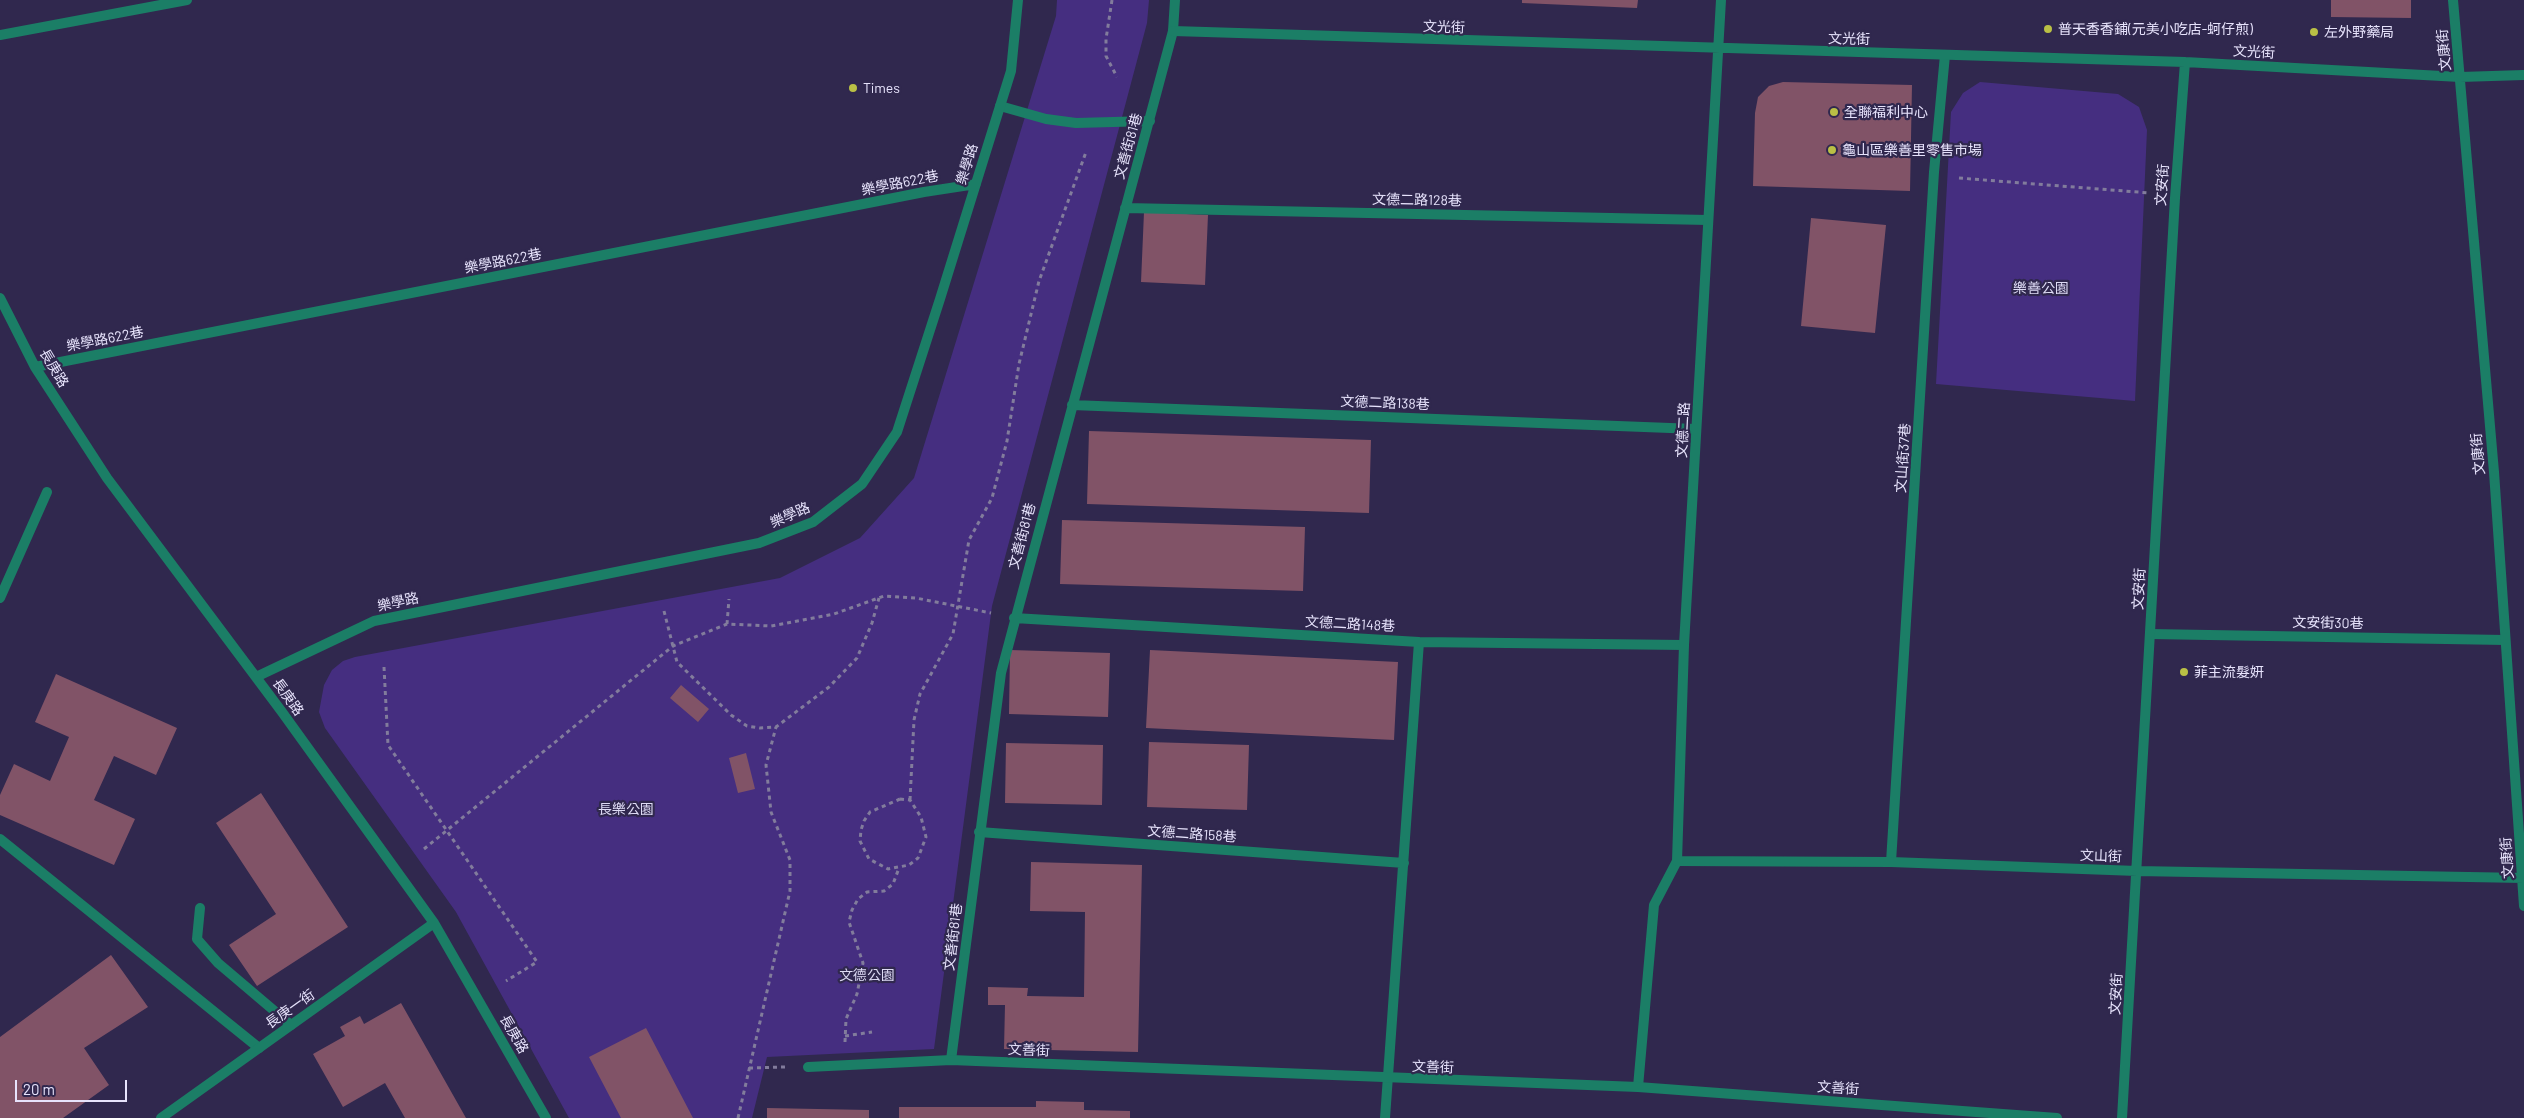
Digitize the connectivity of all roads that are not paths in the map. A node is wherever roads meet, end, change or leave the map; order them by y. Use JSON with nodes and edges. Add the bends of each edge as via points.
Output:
{"nodes":[{"id":1,"x":186,"y":0,"type":"edge"},
{"id":2,"x":1018,"y":0,"type":"edge"},
{"id":3,"x":1175,"y":0,"type":"edge"},
{"id":4,"x":1721,"y":0,"type":"edge"},
{"id":5,"x":2453,"y":0,"type":"edge"},
{"id":6,"x":1173,"y":31,"type":"junction"},
{"id":7,"x":0,"y":35,"type":"edge"},
{"id":8,"x":1719,"y":50,"type":"junction"},
{"id":9,"x":1945,"y":56,"type":"junction"},
{"id":10,"x":2185,"y":62,"type":"junction"},
{"id":11,"x":2524,"y":75,"type":"edge"},
{"id":12,"x":2460,"y":77,"type":"junction"},
{"id":13,"x":1000,"y":106,"type":"junction"},
{"id":14,"x":1150,"y":121,"type":"junction"},
{"id":15,"x":976,"y":184,"type":"junction"},
{"id":16,"x":1125,"y":208,"type":"junction"},
{"id":17,"x":1708,"y":220,"type":"junction"},
{"id":18,"x":0,"y":298,"type":"edge"},
{"id":19,"x":35,"y":367,"type":"junction"},
{"id":20,"x":1072,"y":404,"type":"junction"},
{"id":21,"x":1696,"y":429,"type":"junction"},
{"id":22,"x":47,"y":492,"type":"dead end"},
{"id":23,"x":0,"y":598,"type":"edge"},
{"id":24,"x":1014,"y":618,"type":"junction"},
{"id":25,"x":2150,"y":634,"type":"junction"},
{"id":26,"x":2505,"y":640,"type":"junction"},
{"id":27,"x":1418,"y":642,"type":"junction"},
{"id":28,"x":1684,"y":645,"type":"junction"},
{"id":29,"x":256,"y":678,"type":"junction"},
{"id":30,"x":979,"y":832,"type":"junction"},
{"id":31,"x":0,"y":839,"type":"edge"},
{"id":32,"x":1676,"y":861,"type":"junction"},
{"id":33,"x":1891,"y":862,"type":"junction"},
{"id":34,"x":1404,"y":863,"type":"junction"},
{"id":35,"x":2137,"y":870,"type":"junction"},
{"id":36,"x":2523,"y":878,"type":"edge"},
{"id":37,"x":2524,"y":906,"type":"edge"},
{"id":38,"x":200,"y":908,"type":"dead end"},
{"id":39,"x":434,"y":923,"type":"junction"},
{"id":40,"x":291,"y":1025,"type":"junction"},
{"id":41,"x":259,"y":1048,"type":"junction"},
{"id":42,"x":951,"y":1060,"type":"junction"},
{"id":43,"x":808,"y":1067,"type":"road end"},
{"id":44,"x":1388,"y":1079,"type":"junction"},
{"id":45,"x":1638,"y":1088,"type":"junction"},
{"id":46,"x":160,"y":1118,"type":"edge"},
{"id":47,"x":546,"y":1118,"type":"edge"},
{"id":48,"x":1385,"y":1118,"type":"edge"},
{"id":49,"x":2057,"y":1118,"type":"edge"},
{"id":50,"x":2122,"y":1118,"type":"edge"}],
"edges":[{"from":1,"to":7,"type":"street"},
{"from":2,"to":13,"type":"street","name":"樂學路","via":[[1010,71]]},
{"from":3,"to":6,"type":"street","name":"文善街81巷"},
{"from":4,"to":8,"type":"street","name":"文德二路"},
{"from":5,"to":12,"type":"street","name":"文康街"},
{"from":6,"to":8,"type":"street","name":"文光街"},
{"from":6,"to":14,"type":"street","name":"文善街81巷"},
{"from":8,"to":9,"type":"street","name":"文光街"},
{"from":8,"to":17,"type":"street","name":"文德二路"},
{"from":9,"to":10,"type":"street","name":"文光街"},
{"from":9,"to":33,"type":"street","name":"文山街37巷","via":[[1934,172]]},
{"from":10,"to":12,"type":"street","name":"文光街"},
{"from":10,"to":25,"type":"street","name":"文安街"},
{"from":11,"to":12,"type":"street","name":"文光街"},
{"from":12,"to":26,"type":"street","name":"文康街"},
{"from":13,"to":14,"type":"street","via":[[1041,118],[1076,123]]},
{"from":13,"to":15,"type":"street","name":"樂學路"},
{"from":14,"to":16,"type":"street","name":"文善街81巷"},
{"from":15,"to":19,"type":"street","name":"樂學路622巷"},
{"from":15,"to":29,"type":"street","name":"樂學路","via":[[897,432],[862,484],[813,522],[759,543],[374,621]]},
{"from":16,"to":17,"type":"street","name":"文德二路128巷"},
{"from":16,"to":20,"type":"street","name":"文善街81巷"},
{"from":17,"to":21,"type":"street","name":"文德二路"},
{"from":18,"to":19,"type":"street","name":"長庚路"},
{"from":19,"to":29,"type":"street","name":"長庚路","via":[[107,478]]},
{"from":20,"to":21,"type":"street","name":"文德二路138巷"},
{"from":20,"to":24,"type":"street","name":"文善街81巷"},
{"from":21,"to":28,"type":"street","name":"文德二路"},
{"from":22,"to":23,"type":"street"},
{"from":24,"to":27,"type":"street","name":"文德二路148巷"},
{"from":24,"to":30,"type":"street","name":"文善街81巷","via":[[1001,674]]},
{"from":25,"to":26,"type":"street","name":"文安街30巷"},
{"from":25,"to":35,"type":"street","name":"文安街"},
{"from":26,"to":36,"type":"street","name":"文康街"},
{"from":27,"to":28,"type":"street","name":"文德二路148巷"},
{"from":27,"to":34,"type":"street"},
{"from":28,"to":32,"type":"street","name":"文德二路"},
{"from":29,"to":39,"type":"street","name":"長庚路"},
{"from":30,"to":34,"type":"street","name":"文德二路158巷"},
{"from":30,"to":42,"type":"street","name":"文善街81巷"},
{"from":31,"to":41,"type":"street"},
{"from":32,"to":33,"type":"street","name":"文山街"},
{"from":32,"to":45,"type":"street","via":[[1654,905]]},
{"from":33,"to":35,"type":"street","name":"文山街"},
{"from":34,"to":44,"type":"street"},
{"from":35,"to":36,"type":"street","name":"文山街"},
{"from":35,"to":50,"type":"street","name":"文安街"},
{"from":36,"to":37,"type":"street","name":"文康街"},
{"from":38,"to":40,"type":"street","via":[[197,939],[218,963]]},
{"from":39,"to":40,"type":"street","name":"長庚一街"},
{"from":39,"to":47,"type":"street","name":"長庚路"},
{"from":40,"to":41,"type":"street","name":"長庚一街"},
{"from":41,"to":46,"type":"street","name":"長庚一街"},
{"from":42,"to":43,"type":"street","name":"文善街"},
{"from":42,"to":44,"type":"street","name":"文善街"},
{"from":44,"to":45,"type":"street","name":"文善街"},
{"from":44,"to":48,"type":"street"},
{"from":45,"to":49,"type":"street","name":"文善街"}]}
